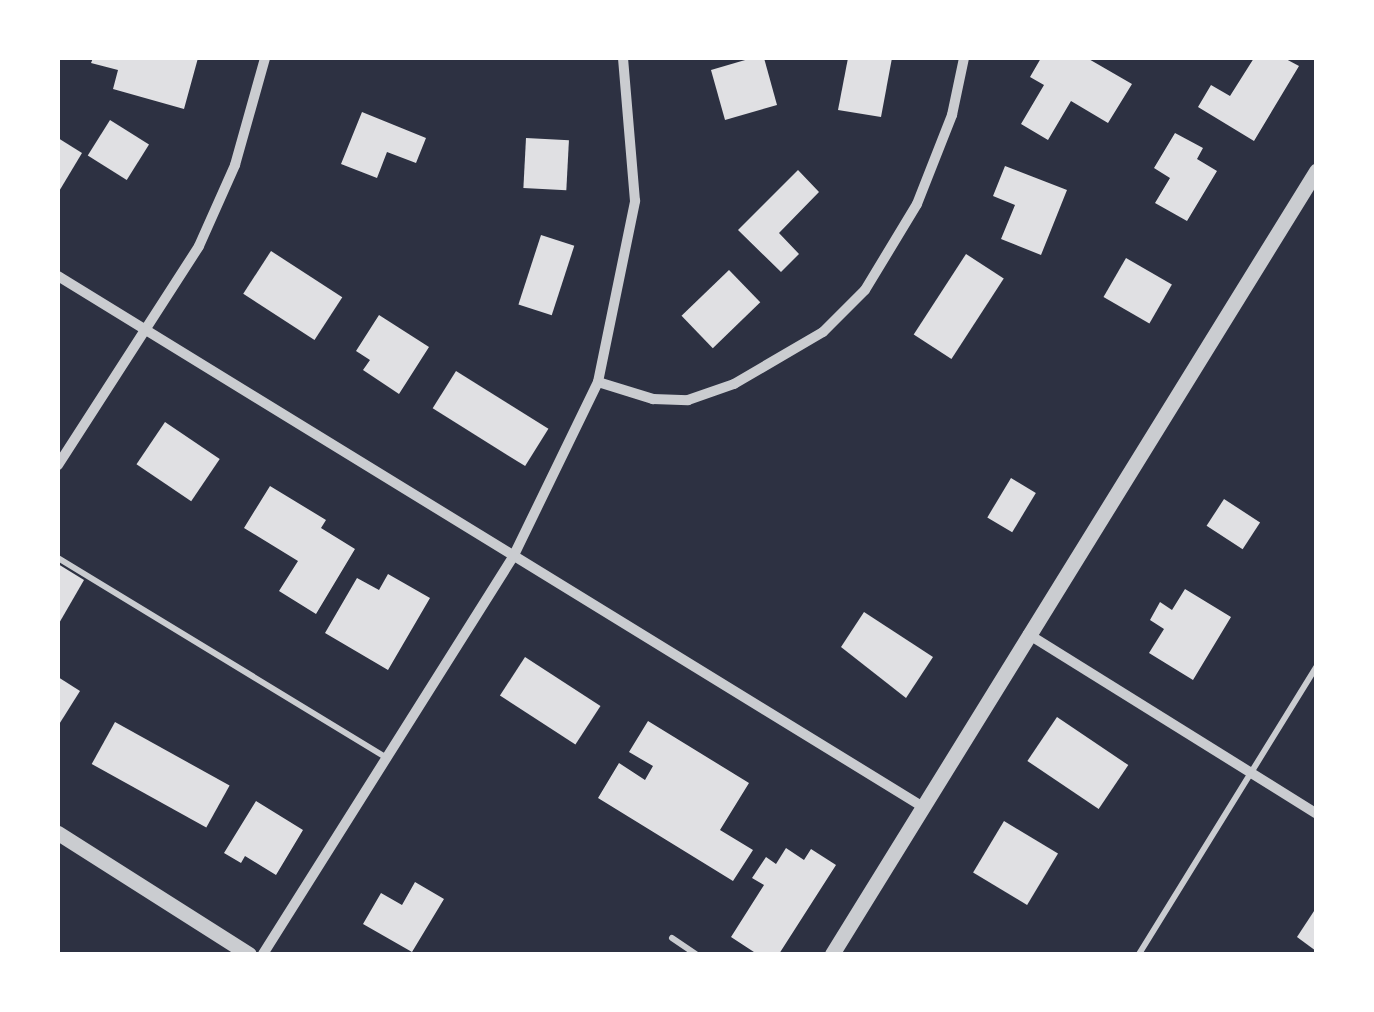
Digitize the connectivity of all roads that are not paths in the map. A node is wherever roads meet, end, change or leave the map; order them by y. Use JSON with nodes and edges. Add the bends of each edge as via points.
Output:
{"nodes":[{"id":1,"x":265,"y":58,"type":"edge"},
{"id":2,"x":623,"y":58,"type":"edge"},
{"id":3,"x":964,"y":58,"type":"edge"},
{"id":4,"x":1316,"y":171,"type":"edge"},
{"id":5,"x":58,"y":276,"type":"edge"},
{"id":6,"x":144,"y":330,"type":"junction"},
{"id":7,"x":598,"y":382,"type":"junction"},
{"id":8,"x":58,"y":465,"type":"edge"},
{"id":9,"x":514,"y":555,"type":"junction"},
{"id":10,"x":58,"y":558,"type":"edge"},
{"id":11,"x":1028,"y":634,"type":"junction"},
{"id":12,"x":1316,"y":666,"type":"edge"},
{"id":13,"x":386,"y":758,"type":"junction"},
{"id":14,"x":1251,"y":772,"type":"junction"},
{"id":15,"x":923,"y":807,"type":"junction"},
{"id":16,"x":1316,"y":813,"type":"edge"},
{"id":17,"x":58,"y":833,"type":"edge"},
{"id":18,"x":672,"y":938,"type":"dead end"},
{"id":19,"x":248,"y":954,"type":"edge"},
{"id":20,"x":263,"y":954,"type":"edge"},
{"id":21,"x":696,"y":954,"type":"edge"},
{"id":22,"x":832,"y":954,"type":"edge"},
{"id":23,"x":1139,"y":954,"type":"edge"}],
"edges":[{"from":1,"to":6,"type":"street","via":[[235,165],[199,246]]},
{"from":2,"to":7,"type":"street","via":[[635,202]]},
{"from":3,"to":7,"type":"street","via":[[952,115],[917,204],[865,290],[824,332],[734,384],[688,400],[653,399]]},
{"from":4,"to":11,"type":"street"},
{"from":5,"to":6,"type":"street"},
{"from":6,"to":8,"type":"street"},
{"from":6,"to":9,"type":"street"},
{"from":7,"to":9,"type":"street"},
{"from":9,"to":13,"type":"street"},
{"from":9,"to":15,"type":"street"},
{"from":10,"to":13,"type":"lane"},
{"from":11,"to":14,"type":"street"},
{"from":11,"to":15,"type":"street"},
{"from":12,"to":14,"type":"lane"},
{"from":13,"to":20,"type":"street"},
{"from":14,"to":16,"type":"street"},
{"from":14,"to":23,"type":"lane"},
{"from":15,"to":22,"type":"street"},
{"from":17,"to":19,"type":"street"},
{"from":18,"to":21,"type":"lane"}]}
